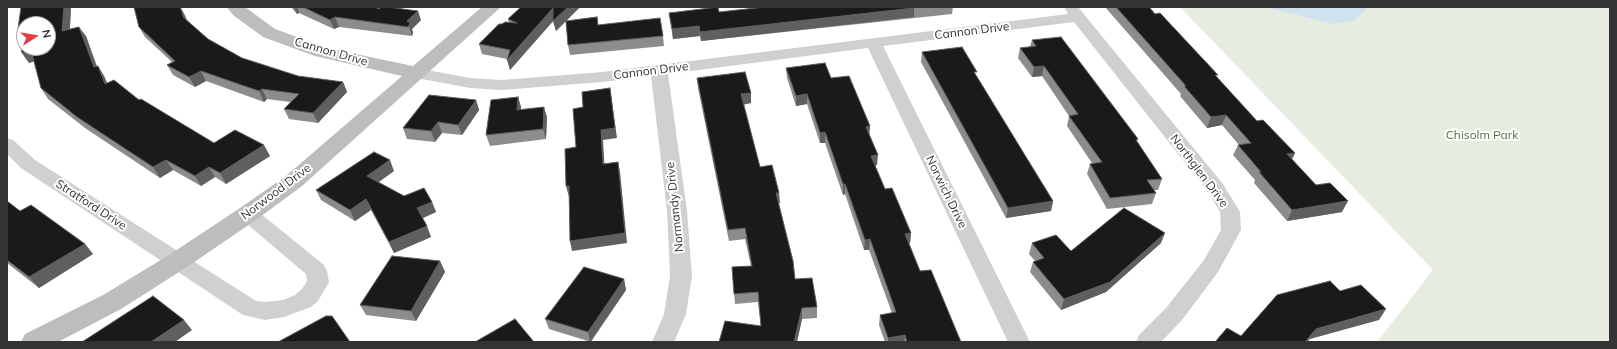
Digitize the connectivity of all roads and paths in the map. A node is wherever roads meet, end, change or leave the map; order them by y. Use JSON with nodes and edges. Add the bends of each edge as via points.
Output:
{"nodes":[{"id":1,"x":236,"y":7,"type":"edge"},
{"id":2,"x":492,"y":7,"type":"edge"},
{"id":3,"x":1074,"y":12,"type":"edge"},
{"id":4,"x":873,"y":43,"type":"junction"},
{"id":5,"x":659,"y":70,"type":"junction"},
{"id":6,"x":416,"y":73,"type":"junction"},
{"id":7,"x":7,"y":144,"type":"edge"},
{"id":8,"x":248,"y":214,"type":"junction"},
{"id":9,"x":178,"y":261,"type":"junction"},
{"id":10,"x":34,"y":342,"type":"edge"},
{"id":11,"x":663,"y":342,"type":"edge"},
{"id":12,"x":1019,"y":342,"type":"edge"},
{"id":13,"x":1147,"y":342,"type":"edge"}],
"edges":[{"from":1,"to":6,"type":"main road","name":"Cannon Drive","via":[[269,33],[322,52]]},
{"from":2,"to":6,"type":"main road","name":"Norwood Drive"},
{"from":3,"to":4,"type":"street","name":"Cannon Drive"},
{"from":3,"to":13,"type":"street","name":"Northglen Drive","via":[[1216,189],[1230,212],[1231,230],[1211,266],[1174,314]]},
{"from":4,"to":5,"type":"street","name":"Cannon Drive"},
{"from":4,"to":12,"type":"street","name":"Norwich Drive"},
{"from":5,"to":6,"type":"street","name":"Cannon Drive","via":[[502,85],[470,83]]},
{"from":5,"to":11,"type":"street","name":"Normandy Drive","via":[[677,211],[681,276],[675,314]]},
{"from":6,"to":8,"type":"main road","name":"Norwood Drive","via":[[294,181]]},
{"from":7,"to":9,"type":"street","name":"Stratford Drive","via":[[28,164]]},
{"from":8,"to":9,"type":"main road","name":"Norwood Drive"},
{"from":8,"to":9,"type":"street","name":"Stratford Drive","via":[[316,271],[318,282],[310,296],[303,301],[265,311],[250,309]]},
{"from":9,"to":10,"type":"main road","name":"Norwood Drive","via":[[112,302]]}]}
